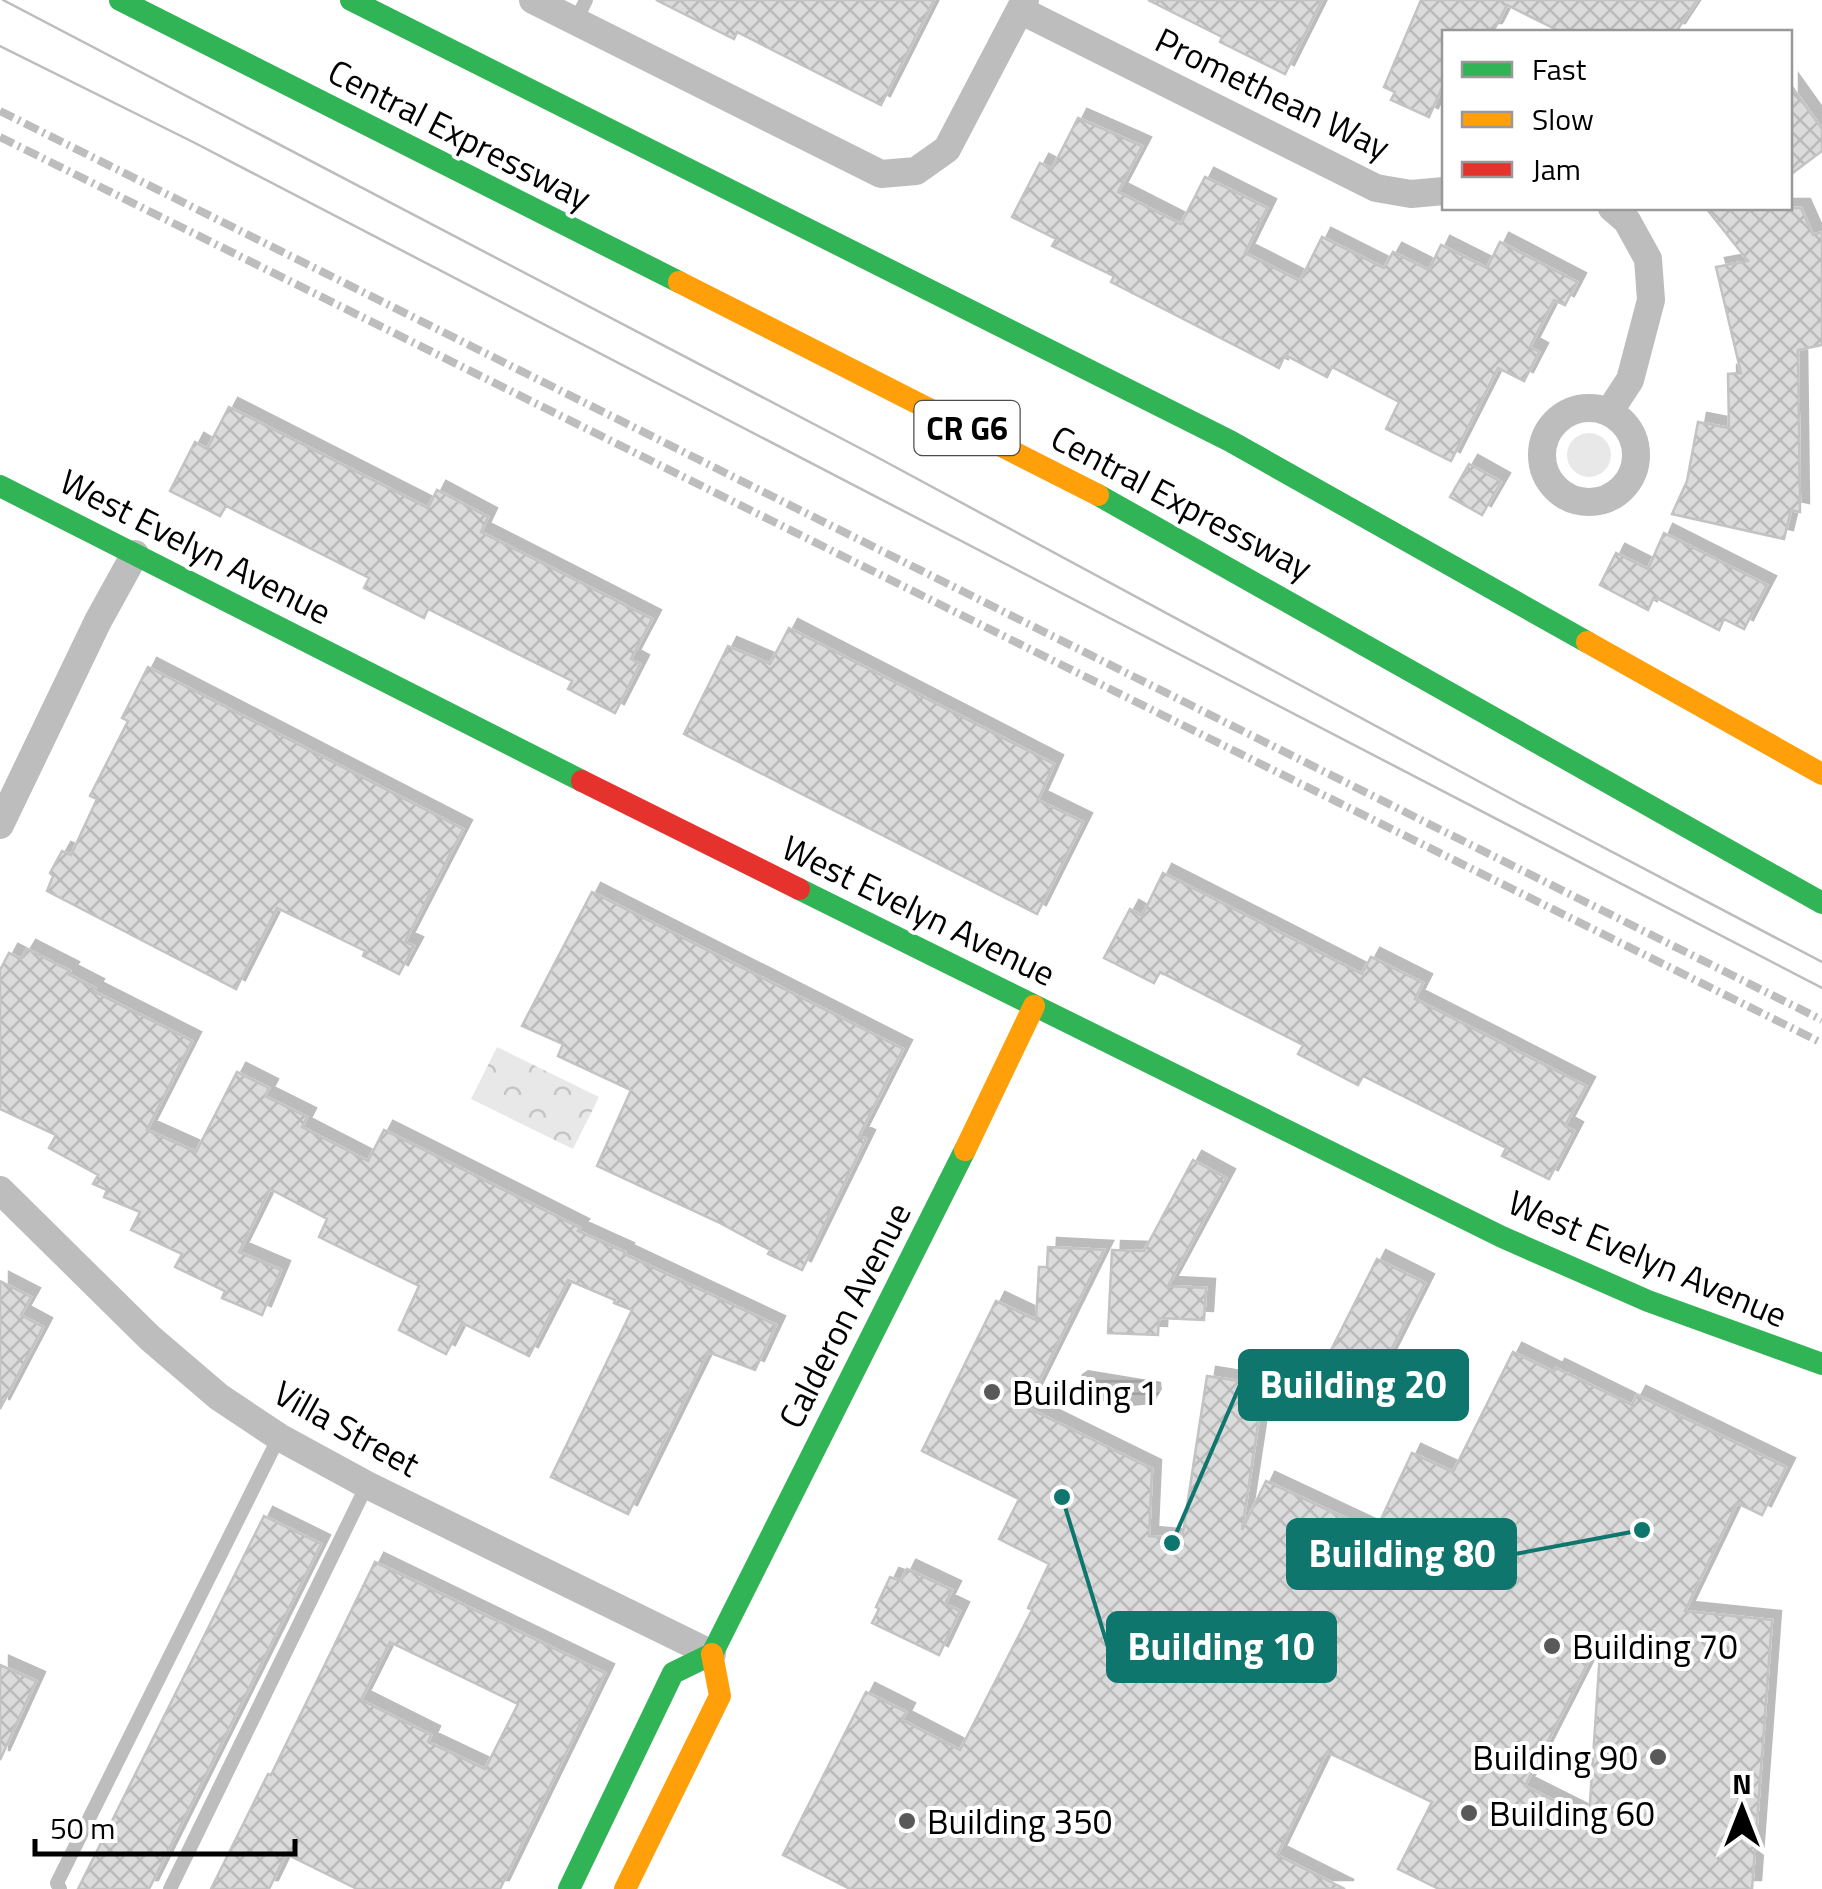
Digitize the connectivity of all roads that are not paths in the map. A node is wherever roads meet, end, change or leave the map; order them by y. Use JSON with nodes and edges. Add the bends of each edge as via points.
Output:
{"nodes":[{"id":1,"x":120,"y":0,"type":"edge"},
{"id":2,"x":351,"y":0,"type":"edge"},
{"id":3,"x":533,"y":0,"type":"edge"},
{"id":4,"x":1023,"y":5,"type":"edge"},
{"id":5,"x":581,"y":11,"type":"edge"},
{"id":6,"x":1442,"y":190,"type":"edge"},
{"id":7,"x":1614,"y":210,"type":"edge"},
{"id":8,"x":1609,"y":412,"type":"dead end"},
{"id":9,"x":0,"y":486,"type":"edge"},
{"id":10,"x":135,"y":554,"type":"junction"},
{"id":11,"x":1820,"y":773,"type":"edge"},
{"id":12,"x":0,"y":825,"type":"edge"},
{"id":13,"x":1822,"y":904,"type":"edge"},
{"id":14,"x":1034,"y":1006,"type":"junction"},
{"id":15,"x":0,"y":1190,"type":"edge"},
{"id":16,"x":1822,"y":1364,"type":"edge"},
{"id":17,"x":279,"y":1437,"type":"junction"},
{"id":18,"x":367,"y":1485,"type":"junction"},
{"id":19,"x":712,"y":1654,"type":"junction"},
{"id":20,"x":60,"y":1889,"type":"edge"},
{"id":21,"x":170,"y":1889,"type":"edge"},
{"id":22,"x":569,"y":1889,"type":"edge"},
{"id":23,"x":625,"y":1889,"type":"edge"}],
"edges":[{"from":1,"to":13,"type":"main road","name":"Central Expressway","number":"CR G6","via":[[1166,531]]},
{"from":2,"to":11,"type":"main road","name":"Central Expressway","via":[[1230,441]]},
{"from":3,"to":5,"type":"street"},
{"from":4,"to":5,"type":"street","via":[[947,149],[916,171],[881,174]]},
{"from":4,"to":6,"type":"street","name":"Promethean Way","via":[[1376,188]]},
{"from":7,"to":8,"type":"street","via":[[1648,259],[1652,300],[1630,380]]},
{"from":9,"to":10,"type":"main road","name":"West Evelyn Avenue"},
{"from":10,"to":12,"type":"street"},
{"from":10,"to":14,"type":"main road","name":"West Evelyn Avenue"},
{"from":14,"to":16,"type":"main road","name":"West Evelyn Avenue","via":[[1526,1248],[1648,1302]]},
{"from":14,"to":19,"type":"main road","name":"Calderon Avenue"},
{"from":15,"to":17,"type":"street","name":"Villa Street","via":[[150,1338]]},
{"from":17,"to":18,"type":"street","name":"Villa Street"},
{"from":17,"to":20,"type":"lane"},
{"from":18,"to":19,"type":"street","name":"Villa Street"},
{"from":18,"to":21,"type":"lane"},
{"from":19,"to":22,"type":"main road","via":[[672,1673]]},
{"from":19,"to":23,"type":"main road","via":[[720,1696]]}]}
